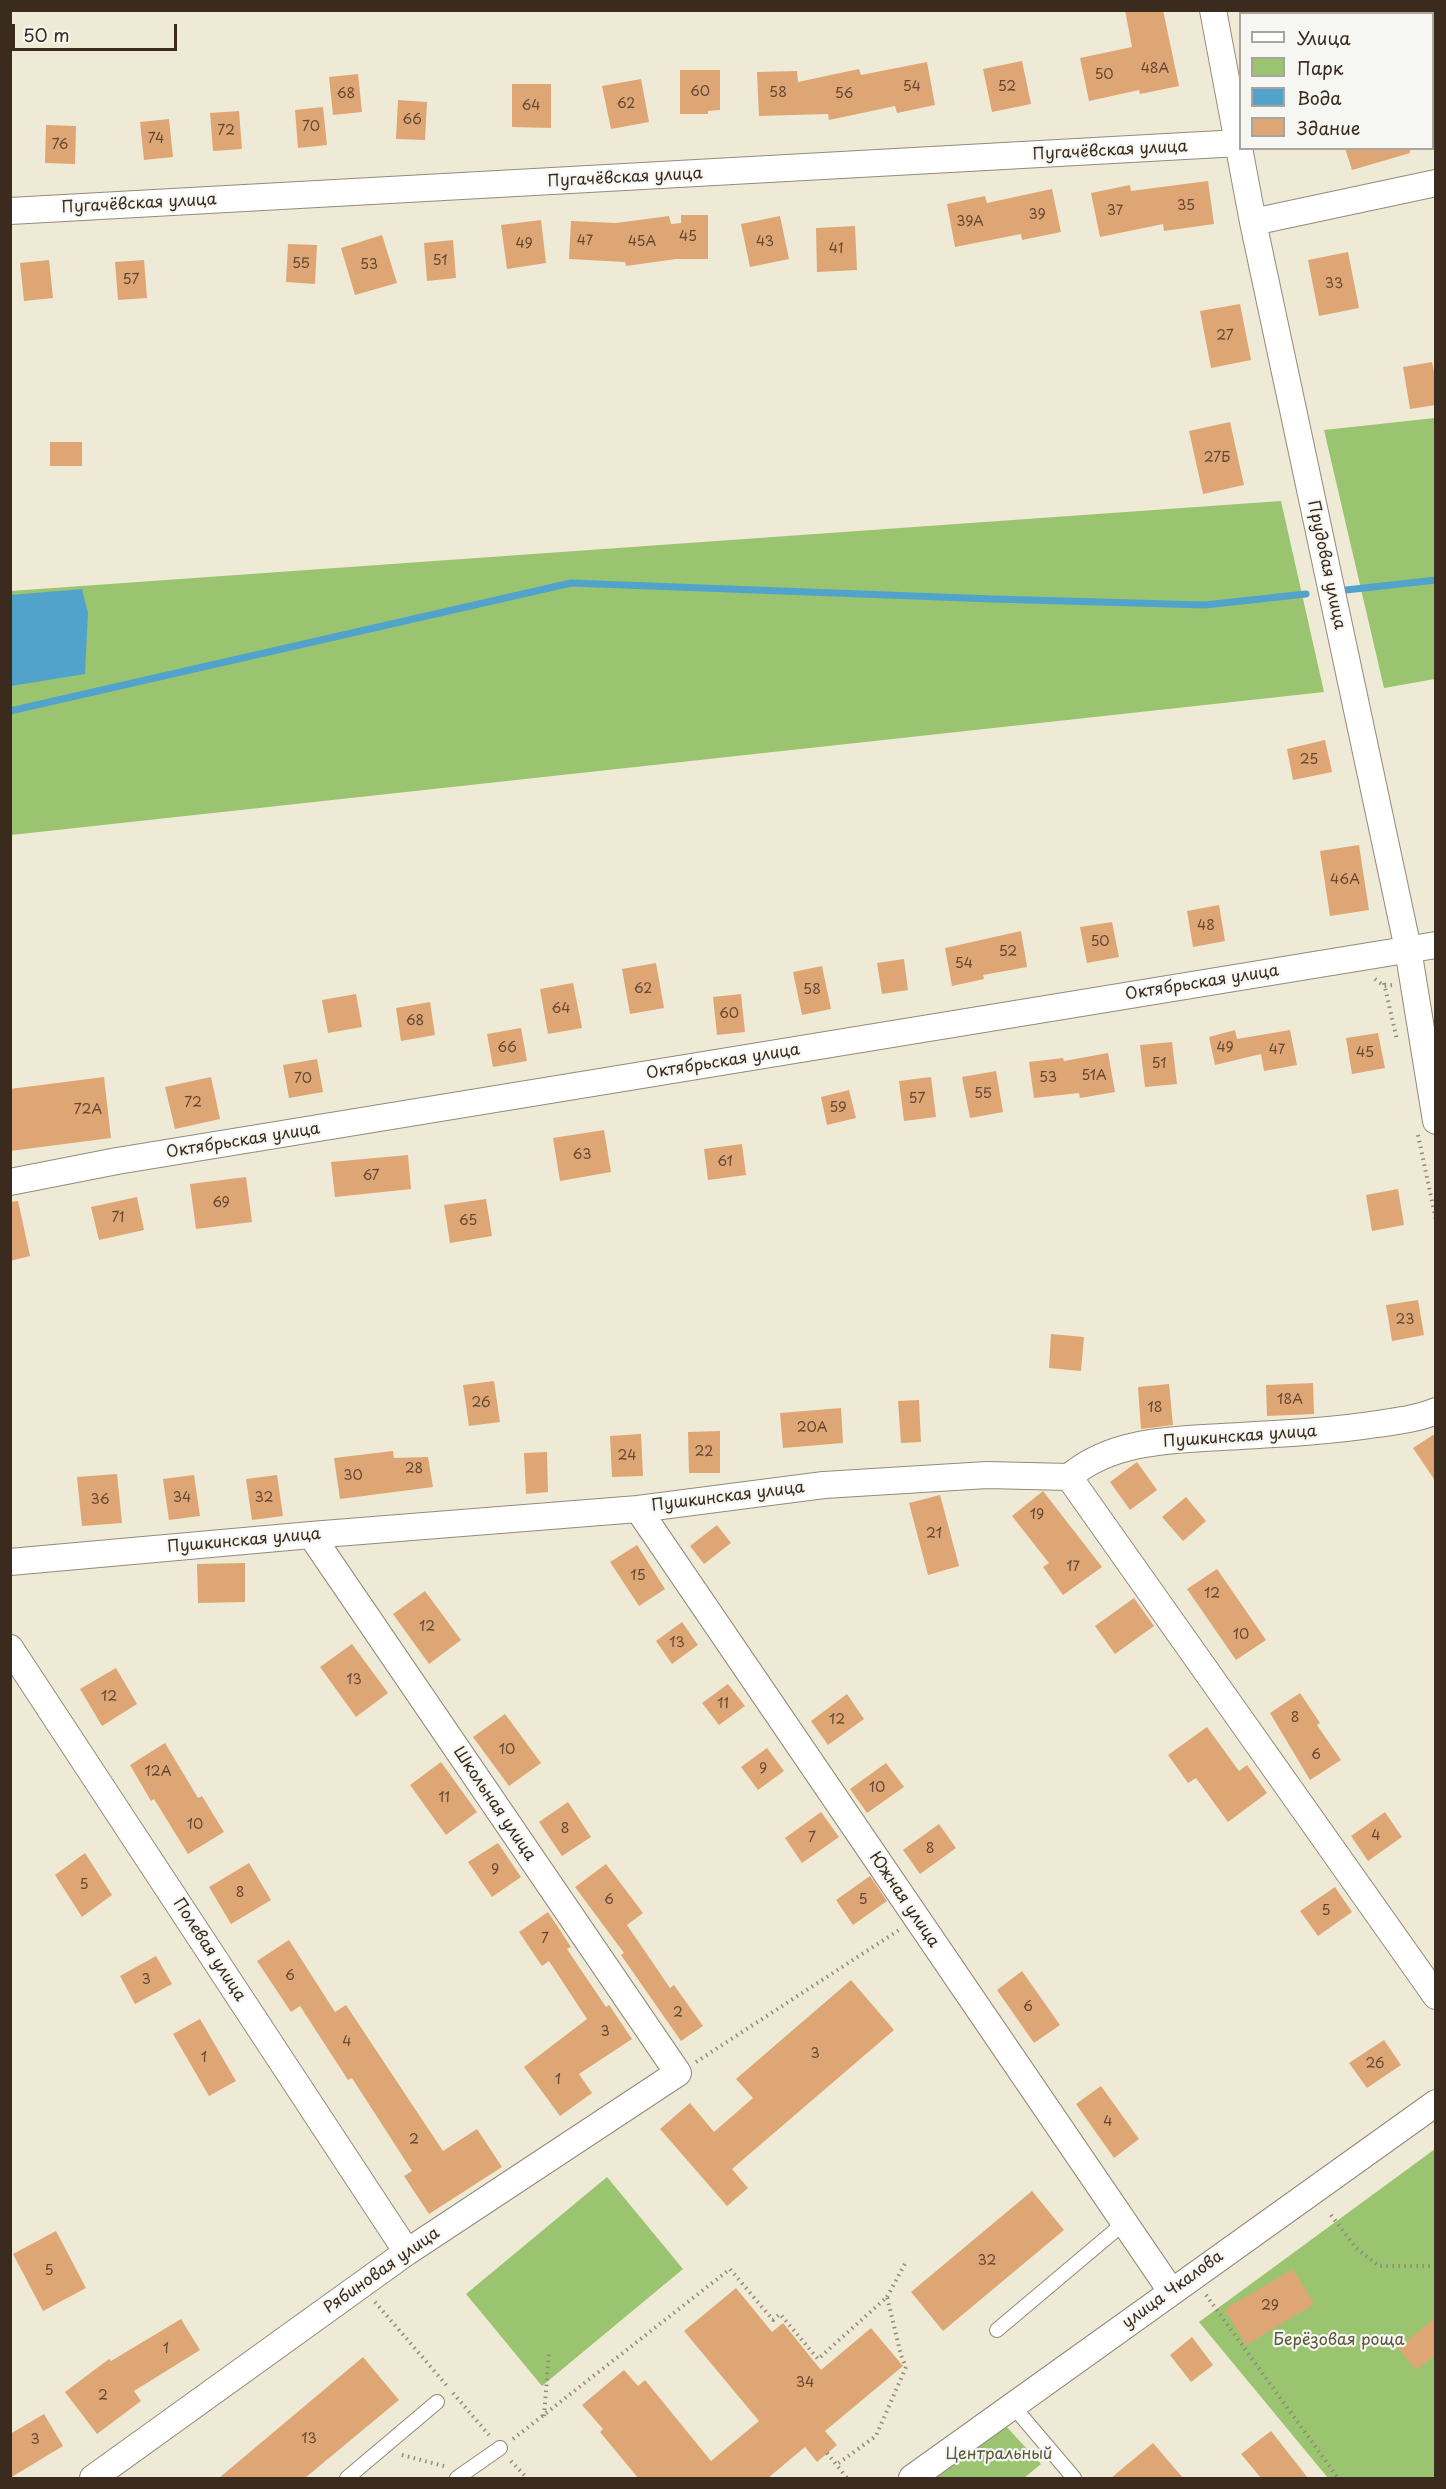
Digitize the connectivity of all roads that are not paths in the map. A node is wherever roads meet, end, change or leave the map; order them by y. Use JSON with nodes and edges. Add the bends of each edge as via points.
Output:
{"nodes":[{"id":1,"x":1213,"y":10,"type":"edge"},
{"id":2,"x":1239,"y":143,"type":"joint"},
{"id":3,"x":1240,"y":150,"type":"edge"},
{"id":4,"x":1436,"y":183,"type":"edge"},
{"id":5,"x":10,"y":211,"type":"edge"},
{"id":6,"x":1253,"y":222,"type":"junction"},
{"id":7,"x":1436,"y":945,"type":"edge"},
{"id":8,"x":1408,"y":949,"type":"junction"},
{"id":9,"x":1436,"y":1121,"type":"edge"},
{"id":10,"x":10,"y":1182,"type":"edge"},
{"id":11,"x":1436,"y":1411,"type":"edge"},
{"id":12,"x":1069,"y":1477,"type":"junction"},
{"id":13,"x":638,"y":1509,"type":"junction"},
{"id":14,"x":311,"y":1535,"type":"junction"},
{"id":15,"x":10,"y":1562,"type":"edge"},
{"id":16,"x":10,"y":1648,"type":"edge"},
{"id":17,"x":1436,"y":1996,"type":"edge"},
{"id":18,"x":678,"y":2073,"type":"joint"},
{"id":19,"x":1436,"y":2103,"type":"edge"},
{"id":20,"x":1124,"y":2223,"type":"junction"},
{"id":21,"x":407,"y":2252,"type":"junction"},
{"id":22,"x":1170,"y":2291,"type":"junction"},
{"id":23,"x":997,"y":2330,"type":"dead end"},
{"id":24,"x":436,"y":2402,"type":"dead end"},
{"id":25,"x":1013,"y":2406,"type":"junction"},
{"id":26,"x":500,"y":2448,"type":"road end"},
{"id":27,"x":461,"y":2475,"type":"edge"},
{"id":28,"x":93,"y":2478,"type":"edge"},
{"id":29,"x":347,"y":2478,"type":"edge"},
{"id":30,"x":912,"y":2478,"type":"edge"},
{"id":31,"x":1074,"y":2478,"type":"edge"}],
"edges":[{"from":1,"to":2,"type":"street","name":"Прудовая улица"},
{"from":2,"to":5,"type":"street","name":"Пугачёвская улица"},
{"from":3,"to":6,"type":"street","name":"Прудовая улица"},
{"from":4,"to":6,"type":"street"},
{"from":6,"to":8,"type":"street","name":"Прудовая улица"},
{"from":7,"to":8,"type":"street","name":"Октябрьская улица"},
{"from":8,"to":9,"type":"street","name":"Прудовая улица"},
{"from":8,"to":10,"type":"street","name":"Октябрьская улица","via":[[117,1161]]},
{"from":11,"to":12,"type":"street","name":"Пушкинская улица","via":[[1419,1418],[1334,1431],[1166,1440],[1105,1454]]},
{"from":12,"to":13,"type":"street","name":"Пушкинская улица","via":[[987,1475],[824,1485]]},
{"from":12,"to":17,"type":"street"},
{"from":13,"to":14,"type":"street","name":"Пушкинская улица"},
{"from":13,"to":20,"type":"street","name":"Южная улица"},
{"from":14,"to":15,"type":"street","name":"Пушкинская улица"},
{"from":14,"to":18,"type":"street","name":"Школьная улица"},
{"from":16,"to":21,"type":"street","name":"Полевая улица"},
{"from":18,"to":21,"type":"street","name":"Рябиновая улица"},
{"from":19,"to":22,"type":"street","name":"улица Чкалова"},
{"from":20,"to":22,"type":"street","name":"Южная улица"},
{"from":20,"to":23,"type":"lane"},
{"from":21,"to":28,"type":"street","name":"Рябиновая улица"},
{"from":22,"to":25,"type":"street","name":"улица Чкалова"},
{"from":24,"to":29,"type":"lane"},
{"from":25,"to":30,"type":"street","name":"улица Чкалова"},
{"from":25,"to":31,"type":"lane"},
{"from":26,"to":27,"type":"lane"}]}
